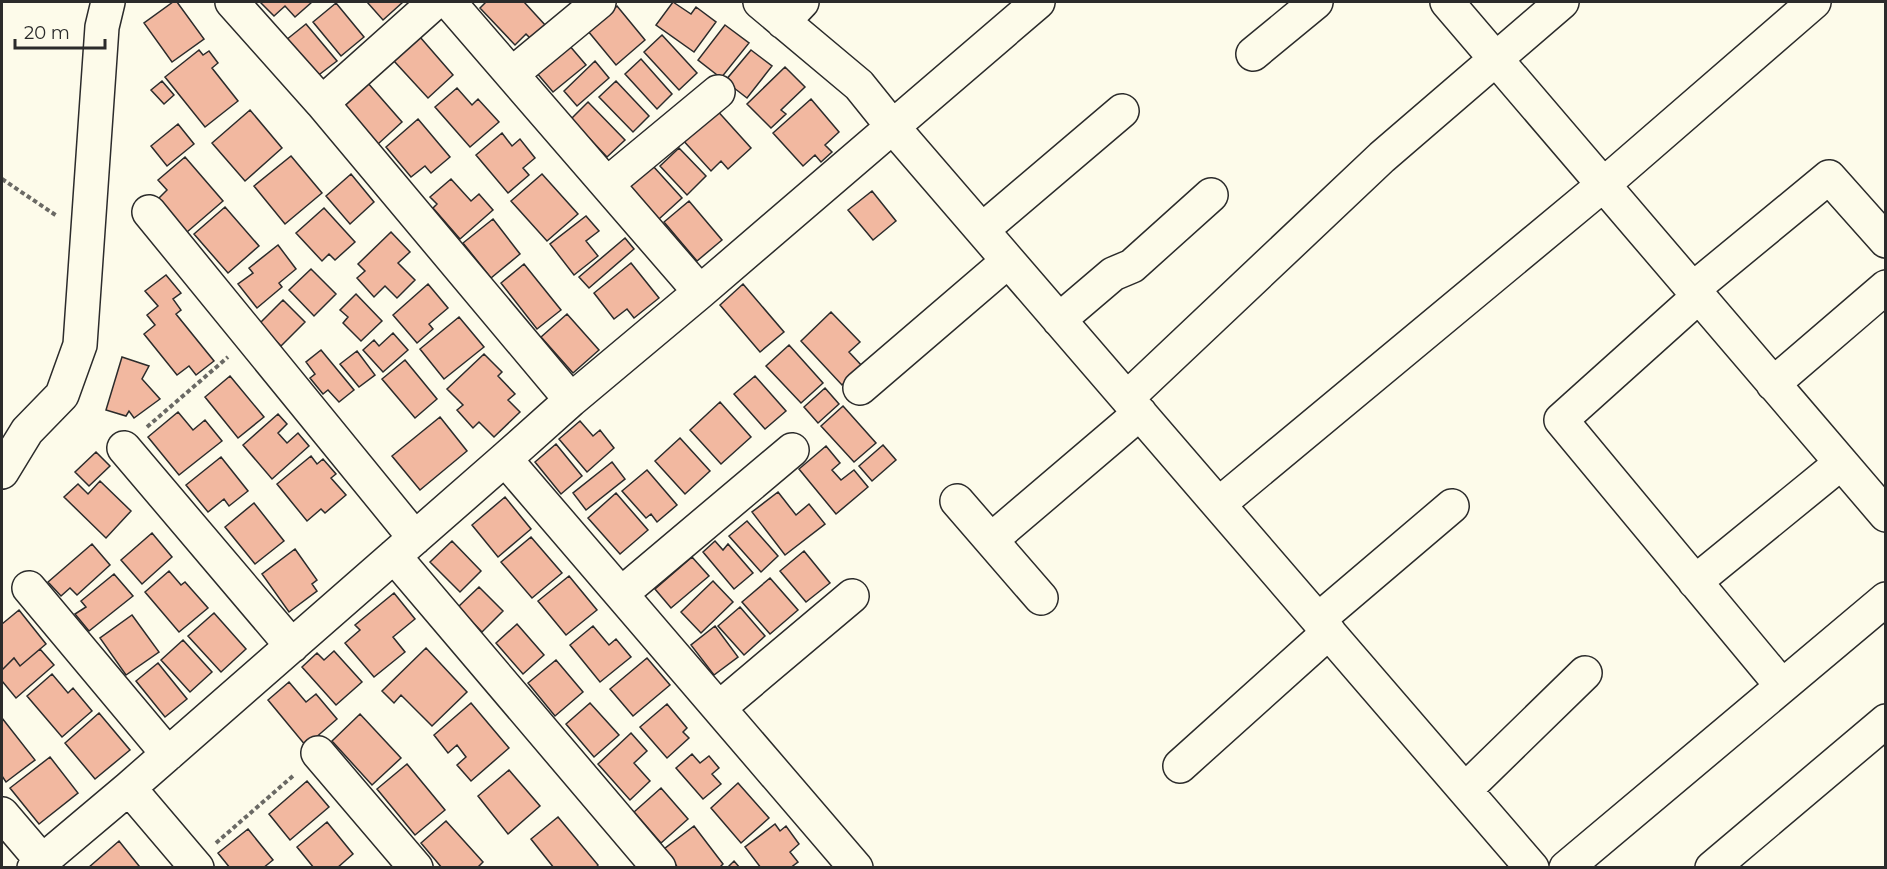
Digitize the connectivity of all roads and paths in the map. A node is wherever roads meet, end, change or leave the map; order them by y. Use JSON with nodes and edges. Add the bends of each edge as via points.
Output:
{"nodes":[{"id":1,"x":108,"y":2,"type":"edge"},
{"id":2,"x":232,"y":2,"type":"edge"},
{"id":3,"x":435,"y":2,"type":"edge"},
{"id":4,"x":449,"y":2,"type":"edge"},
{"id":5,"x":599,"y":2,"type":"edge"},
{"id":6,"x":1038,"y":2,"type":"edge"},
{"id":7,"x":1316,"y":2,"type":"edge"},
{"id":8,"x":1448,"y":2,"type":"edge"},
{"id":9,"x":1562,"y":2,"type":"edge"},
{"id":10,"x":1814,"y":2,"type":"edge"},
{"id":11,"x":782,"y":8,"type":"edge"},
{"id":12,"x":1253,"y":54,"type":"dead end"},
{"id":13,"x":1495,"y":58,"type":"junction"},
{"id":14,"x":512,"y":74,"type":"junction"},
{"id":15,"x":718,"y":92,"type":"dead end"},
{"id":16,"x":322,"y":103,"type":"junction"},
{"id":17,"x":1122,"y":111,"type":"dead end"},
{"id":18,"x":892,"y":126,"type":"junction"},
{"id":19,"x":2,"y":179,"type":"edge"},
{"id":20,"x":607,"y":184,"type":"junction"},
{"id":21,"x":1603,"y":185,"type":"junction"},
{"id":22,"x":1211,"y":195,"type":"dead end"},
{"id":23,"x":150,"y":212,"type":"dead end"},
{"id":24,"x":982,"y":230,"type":"junction"},
{"id":25,"x":88,"y":236,"type":"junction"},
{"id":26,"x":1886,"y":241,"type":"edge"},
{"id":27,"x":1008,"y":261,"type":"junction"},
{"id":28,"x":1886,"y":286,"type":"edge"},
{"id":29,"x":700,"y":292,"type":"junction"},
{"id":30,"x":1696,"y":293,"type":"junction"},
{"id":31,"x":1059,"y":320,"type":"junction"},
{"id":32,"x":251,"y":336,"type":"junction"},
{"id":33,"x":1773,"y":384,"type":"junction"},
{"id":34,"x":860,"y":388,"type":"dead end"},
{"id":35,"x":571,"y":400,"type":"junction"},
{"id":36,"x":1133,"y":406,"type":"junction"},
{"id":37,"x":124,"y":448,"type":"joint"},
{"id":38,"x":792,"y":450,"type":"dead end"},
{"id":39,"x":505,"y":459,"type":"junction"},
{"id":40,"x":1840,"y":463,"type":"junction"},
{"id":41,"x":2,"y":472,"type":"edge"},
{"id":42,"x":957,"y":501,"type":"dead end"},
{"id":43,"x":1219,"y":504,"type":"junction"},
{"id":44,"x":1452,"y":506,"type":"dead end"},
{"id":45,"x":1886,"y":515,"type":"edge"},
{"id":46,"x":991,"y":540,"type":"junction"},
{"id":47,"x":405,"y":547,"type":"junction"},
{"id":48,"x":1695,"y":582,"type":"junction"},
{"id":49,"x":29,"y":588,"type":"dead end"},
{"id":50,"x":621,"y":594,"type":"junction"},
{"id":51,"x":852,"y":596,"type":"dead end"},
{"id":52,"x":1041,"y":598,"type":"dead end"},
{"id":53,"x":1886,"y":599,"type":"edge"},
{"id":54,"x":1324,"y":626,"type":"junction"},
{"id":55,"x":292,"y":646,"type":"junction"},
{"id":56,"x":1585,"y":673,"type":"dead end"},
{"id":57,"x":1782,"y":686,"type":"junction"},
{"id":58,"x":719,"y":708,"type":"junction"},
{"id":59,"x":1886,"y":721,"type":"edge"},
{"id":60,"x":318,"y":753,"type":"joint"},
{"id":61,"x":168,"y":754,"type":"junction"},
{"id":62,"x":1180,"y":766,"type":"dead end"},
{"id":63,"x":129,"y":788,"type":"junction"},
{"id":64,"x":1465,"y":790,"type":"junction"},
{"id":65,"x":2,"y":814,"type":"edge"},
{"id":66,"x":842,"y":862,"type":"edge"},
{"id":67,"x":38,"y":864,"type":"edge"},
{"id":68,"x":195,"y":865,"type":"edge"},
{"id":69,"x":416,"y":867,"type":"edge"},
{"id":70,"x":659,"y":867,"type":"edge"},
{"id":71,"x":1532,"y":867,"type":"edge"},
{"id":72,"x":1566,"y":867,"type":"edge"},
{"id":73,"x":1712,"y":867,"type":"edge"}],
"edges":[{"from":1,"to":25,"type":"street","via":[[102,27]]},
{"from":2,"to":16,"type":"street"},
{"from":3,"to":16,"type":"street"},
{"from":4,"to":14,"type":"street"},
{"from":5,"to":14,"type":"street"},
{"from":6,"to":18,"type":"street"},
{"from":7,"to":12,"type":"street"},
{"from":8,"to":13,"type":"street"},
{"from":9,"to":13,"type":"street"},
{"from":10,"to":21,"type":"street"},
{"from":11,"to":18,"type":"street","via":[[859,85]]},
{"from":13,"to":21,"type":"street"},
{"from":13,"to":36,"type":"street","via":[[1382,157]]},
{"from":14,"to":20,"type":"street"},
{"from":15,"to":20,"type":"street"},
{"from":16,"to":35,"type":"street"},
{"from":17,"to":24,"type":"street"},
{"from":18,"to":24,"type":"street"},
{"from":18,"to":29,"type":"street"},
{"from":19,"to":25,"type":"path"},
{"from":20,"to":29,"type":"street"},
{"from":21,"to":30,"type":"street"},
{"from":21,"to":43,"type":"street"},
{"from":22,"to":31,"type":"street","via":[[1132,266],[1113,274]]},
{"from":23,"to":32,"type":"street"},
{"from":24,"to":27,"type":"street"},
{"from":25,"to":41,"type":"street","via":[[82,334],[73,365],[62,395],[27,431]]},
{"from":26,"to":30,"type":"street","via":[[1829,177]]},
{"from":27,"to":31,"type":"street"},
{"from":27,"to":34,"type":"street"},
{"from":28,"to":33,"type":"street"},
{"from":29,"to":35,"type":"street"},
{"from":30,"to":33,"type":"street"},
{"from":30,"to":48,"type":"street","via":[[1561,420]]},
{"from":31,"to":36,"type":"street"},
{"from":32,"to":37,"type":"path"},
{"from":32,"to":47,"type":"street"},
{"from":33,"to":40,"type":"street"},
{"from":35,"to":39,"type":"street"},
{"from":36,"to":43,"type":"street"},
{"from":36,"to":46,"type":"street"},
{"from":37,"to":55,"type":"street"},
{"from":38,"to":50,"type":"street"},
{"from":39,"to":47,"type":"street"},
{"from":39,"to":50,"type":"street"},
{"from":40,"to":45,"type":"street"},
{"from":40,"to":48,"type":"street"},
{"from":42,"to":46,"type":"street"},
{"from":43,"to":54,"type":"street"},
{"from":44,"to":54,"type":"street"},
{"from":46,"to":52,"type":"street"},
{"from":47,"to":55,"type":"street"},
{"from":47,"to":70,"type":"street"},
{"from":48,"to":57,"type":"street"},
{"from":49,"to":61,"type":"street"},
{"from":50,"to":58,"type":"street"},
{"from":51,"to":58,"type":"street"},
{"from":53,"to":57,"type":"street"},
{"from":54,"to":62,"type":"street"},
{"from":54,"to":64,"type":"street"},
{"from":55,"to":61,"type":"street"},
{"from":56,"to":64,"type":"street"},
{"from":57,"to":72,"type":"street"},
{"from":58,"to":66,"type":"street"},
{"from":59,"to":73,"type":"street"},
{"from":60,"to":68,"type":"path"},
{"from":60,"to":69,"type":"street"},
{"from":61,"to":63,"type":"street"},
{"from":63,"to":67,"type":"street"},
{"from":63,"to":68,"type":"street"},
{"from":64,"to":71,"type":"street"},
{"from":65,"to":67,"type":"street"}]}
